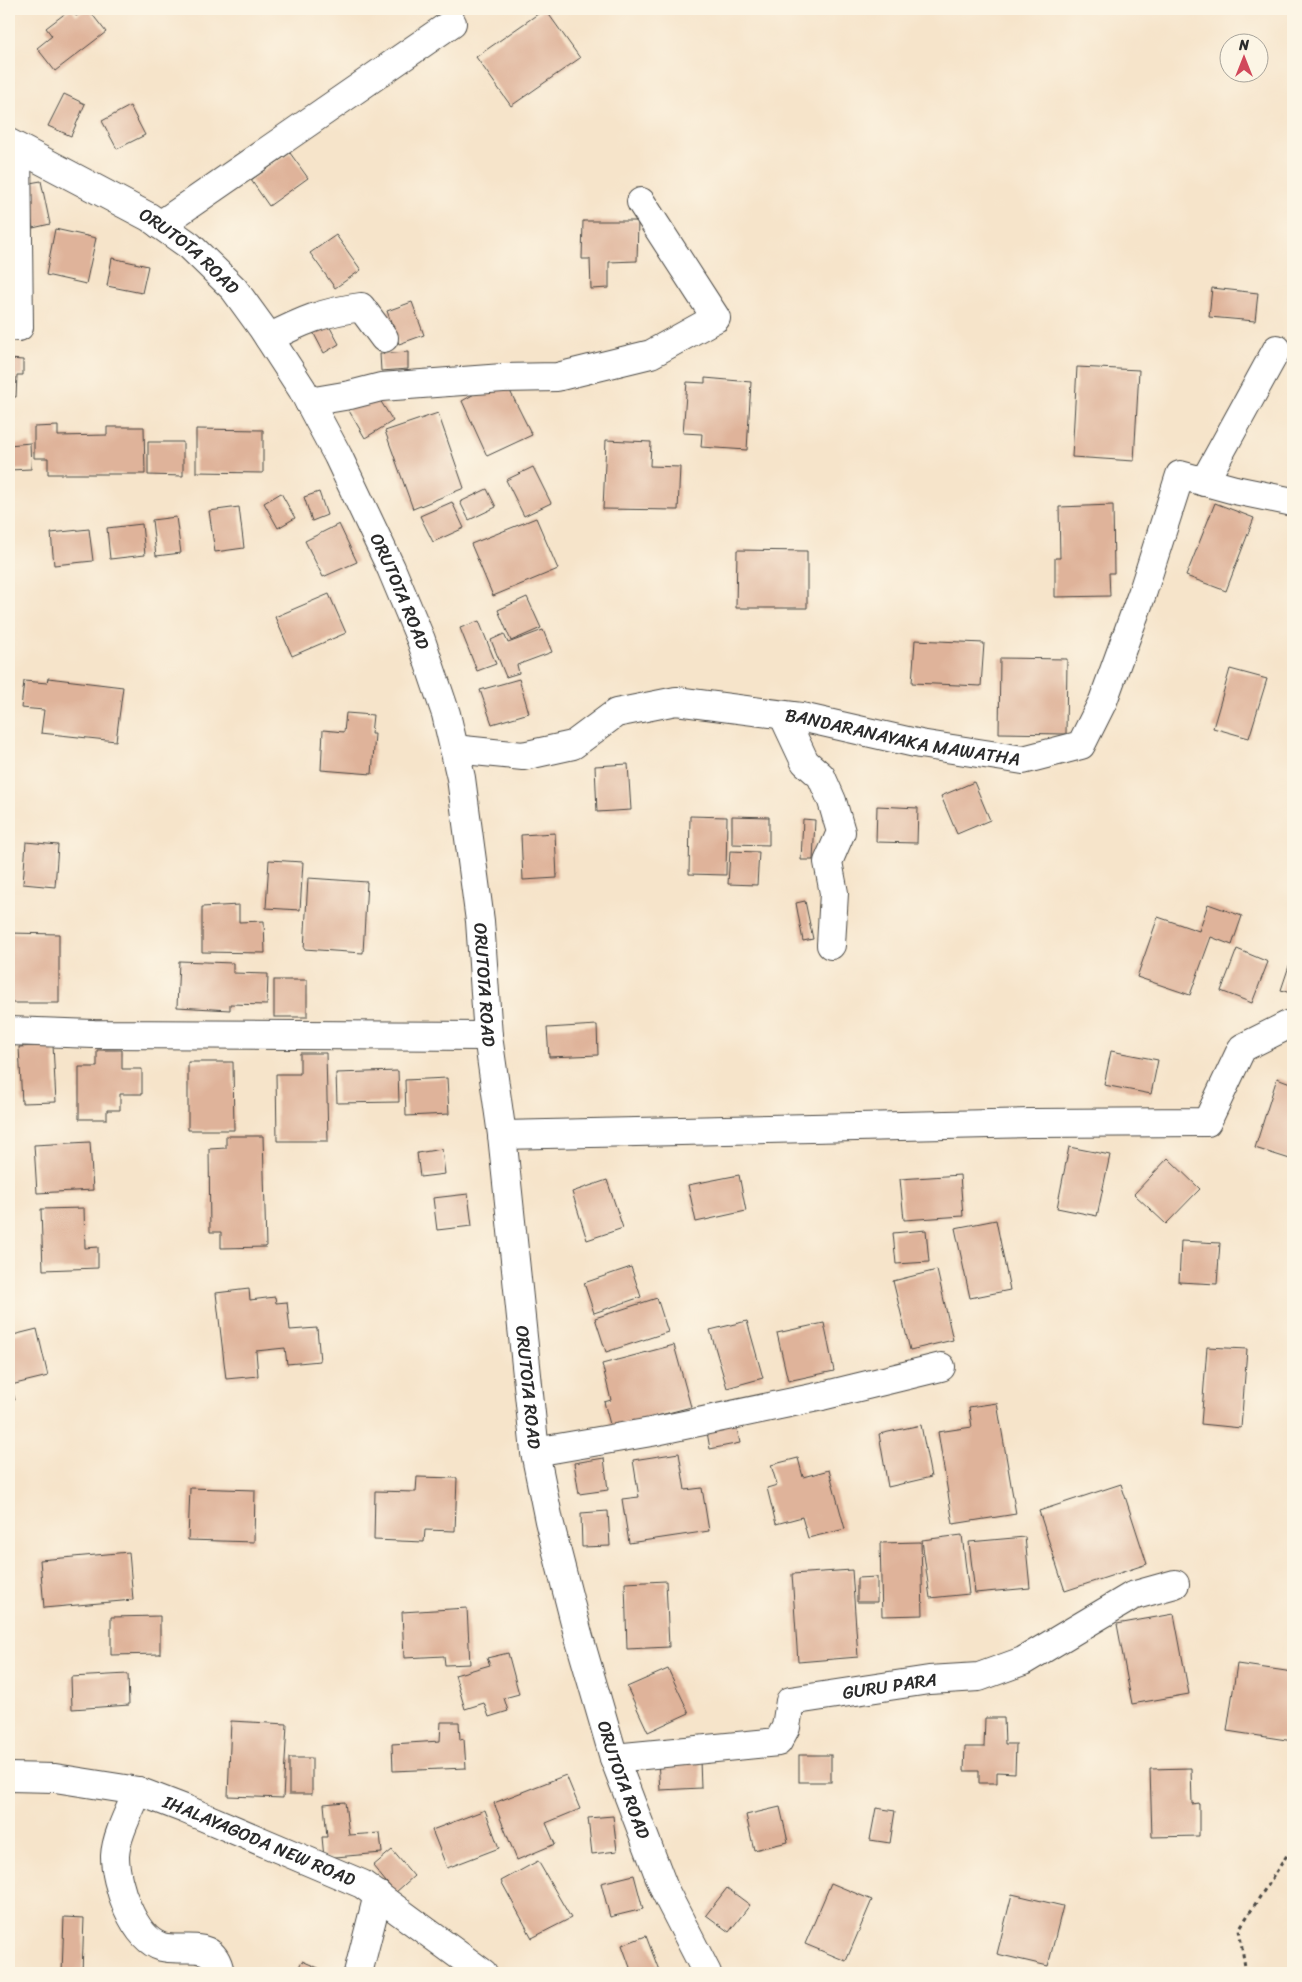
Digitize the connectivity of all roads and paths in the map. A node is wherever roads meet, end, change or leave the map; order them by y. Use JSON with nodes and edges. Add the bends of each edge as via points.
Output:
{"nodes":[{"id":1,"x":452,"y":23,"type":"dead end"},
{"id":2,"x":13,"y":145,"type":"edge"},
{"id":3,"x":641,"y":202,"type":"dead end"},
{"id":4,"x":160,"y":225,"type":"junction"},
{"id":5,"x":9,"y":326,"type":"edge"},
{"id":6,"x":269,"y":338,"type":"junction"},
{"id":7,"x":384,"y":338,"type":"dead end"},
{"id":8,"x":1277,"y":349,"type":"dead end"},
{"id":9,"x":309,"y":402,"type":"junction"},
{"id":10,"x":1204,"y":482,"type":"junction"},
{"id":11,"x":1293,"y":502,"type":"edge"},
{"id":12,"x":783,"y":715,"type":"junction"},
{"id":13,"x":454,"y":749,"type":"junction"},
{"id":14,"x":831,"y":946,"type":"dead end"},
{"id":15,"x":1293,"y":1024,"type":"edge"},
{"id":16,"x":9,"y":1031,"type":"edge"},
{"id":17,"x":488,"y":1036,"type":"junction"},
{"id":18,"x":502,"y":1135,"type":"junction"},
{"id":19,"x":941,"y":1367,"type":"dead end"},
{"id":20,"x":535,"y":1452,"type":"junction"},
{"id":21,"x":1175,"y":1584,"type":"dead end"},
{"id":22,"x":614,"y":1758,"type":"junction"},
{"id":23,"x":9,"y":1777,"type":"edge"},
{"id":24,"x":138,"y":1791,"type":"junction"},
{"id":25,"x":1293,"y":1846,"type":"edge"},
{"id":26,"x":378,"y":1895,"type":"junction"},
{"id":27,"x":220,"y":1973,"type":"edge"},
{"id":28,"x":358,"y":1973,"type":"edge"},
{"id":29,"x":482,"y":1973,"type":"edge"},
{"id":30,"x":707,"y":1973,"type":"edge"},
{"id":31,"x":1246,"y":1973,"type":"edge"}],
"edges":[{"from":1,"to":4,"type":"street"},
{"from":2,"to":4,"type":"street","name":"ORUTOTA ROAD"},
{"from":2,"to":5,"type":"street","via":[[19,327]]},
{"from":3,"to":9,"type":"street","via":[[716,318],[650,354],[557,377],[381,387]]},
{"from":4,"to":6,"type":"street","name":"ORUTOTA ROAD","via":[[190,246],[234,289]]},
{"from":6,"to":7,"type":"street","via":[[305,320],[360,307]]},
{"from":6,"to":9,"type":"street","name":"ORUTOTA ROAD"},
{"from":8,"to":10,"type":"street"},
{"from":9,"to":13,"type":"street","name":"ORUTOTA ROAD","via":[[391,568],[421,640]]},
{"from":10,"to":11,"type":"street","name":"BANDARANAYAKA MAWATHA"},
{"from":10,"to":12,"type":"street","name":"BANDARANAYAKA MAWATHA","via":[[1180,475],[1106,692],[1081,745],[1022,760],[920,744]]},
{"from":12,"to":13,"type":"street","name":"BANDARANAYAKA MAWATHA","via":[[676,701],[616,712],[573,746],[522,756]]},
{"from":12,"to":14,"type":"street","via":[[805,762],[821,776],[841,832],[828,862],[834,892]]},
{"from":13,"to":17,"type":"street","name":"ORUTOTA ROAD","via":[[461,778],[480,921]]},
{"from":15,"to":18,"type":"street","via":[[1242,1048],[1207,1122]]},
{"from":16,"to":17,"type":"street"},
{"from":17,"to":18,"type":"street","name":"ORUTOTA ROAD"},
{"from":18,"to":20,"type":"street","name":"ORUTOTA ROAD"},
{"from":19,"to":20,"type":"street","via":[[822,1396]]},
{"from":20,"to":22,"type":"street","name":"ORUTOTA ROAD","via":[[578,1634]]},
{"from":21,"to":22,"type":"street","name":"GURU PARA","via":[[1132,1596],[1023,1661],[979,1677],[929,1680],[790,1701],[786,1727],[778,1742]]},
{"from":22,"to":30,"type":"street","name":"ORUTOTA ROAD","via":[[664,1891]]},
{"from":23,"to":24,"type":"street","name":"IHALAYAGODA NEW ROAD","via":[[56,1778]]},
{"from":24,"to":26,"type":"street","name":"IHALAYAGODA NEW ROAD","via":[[303,1858],[362,1884]]},
{"from":24,"to":27,"type":"street","via":[[115,1856],[127,1907],[139,1930],[152,1941],[161,1947],[208,1951],[215,1958]]},
{"from":25,"to":31,"type":"path","via":[[1239,1929]]},
{"from":26,"to":28,"type":"street"},
{"from":26,"to":29,"type":"street","name":"IHALAYAGODA NEW ROAD"}]}
